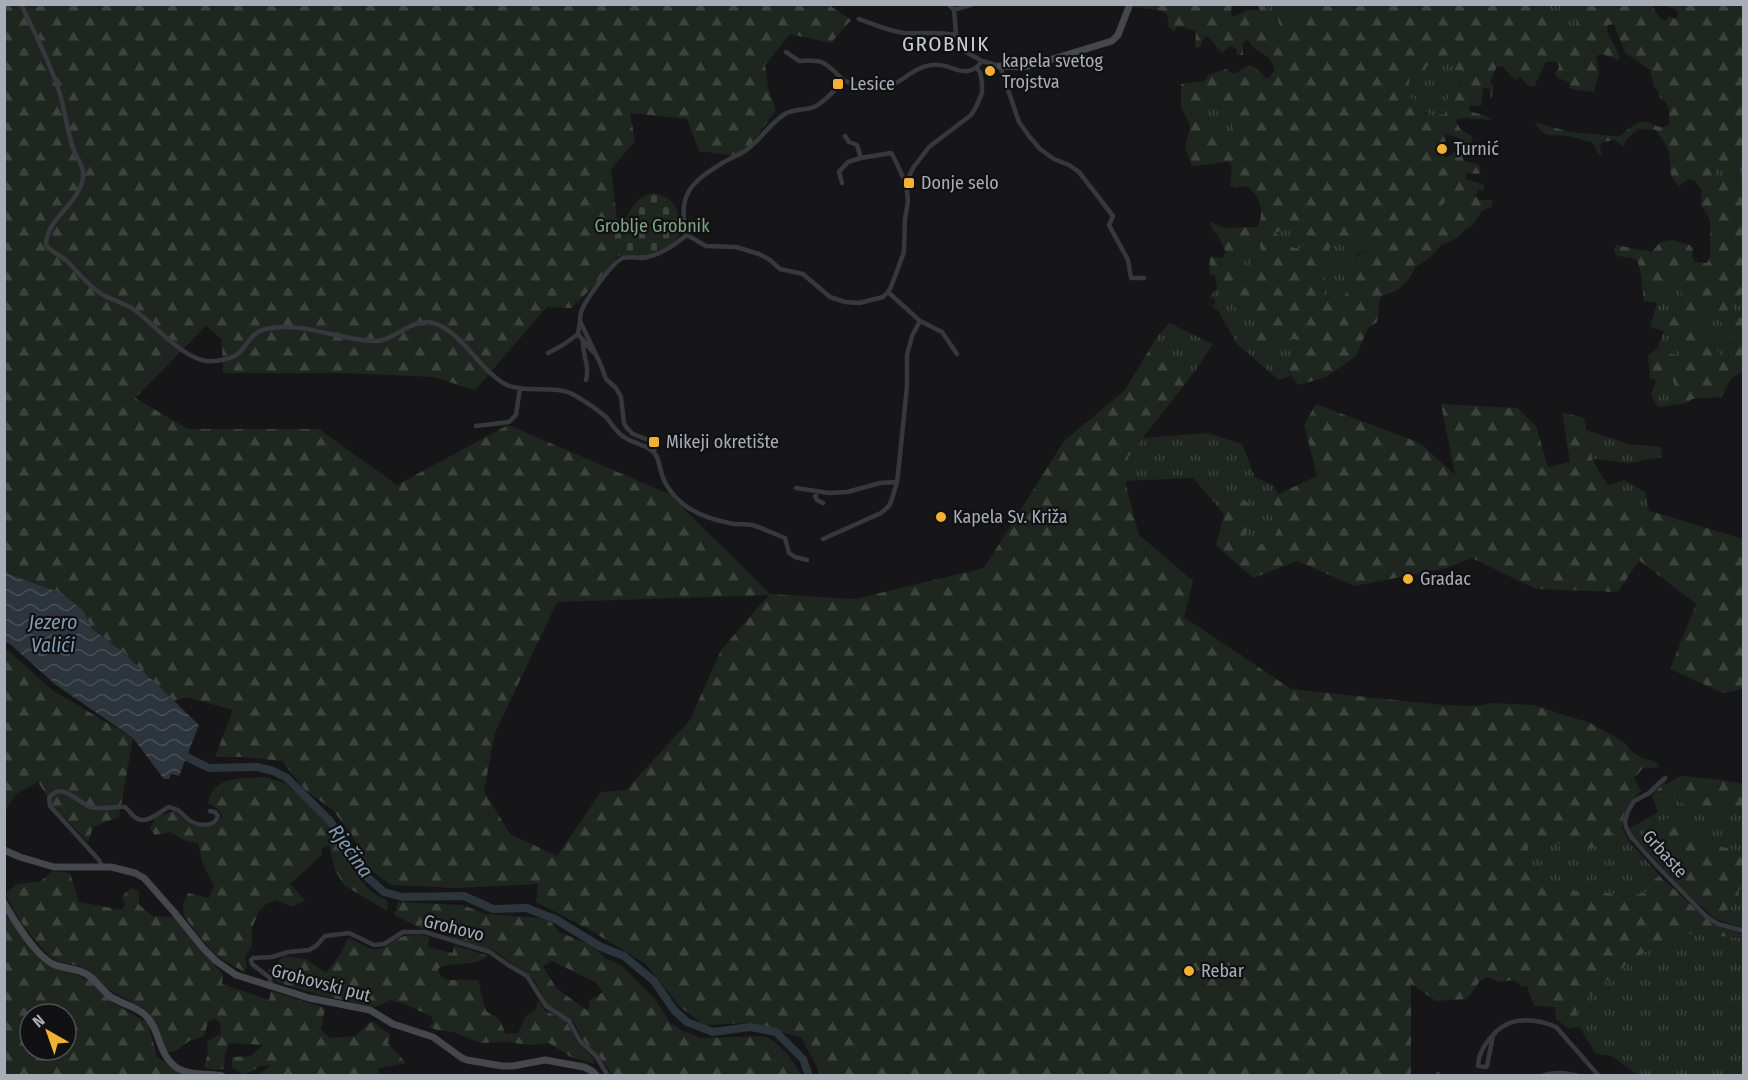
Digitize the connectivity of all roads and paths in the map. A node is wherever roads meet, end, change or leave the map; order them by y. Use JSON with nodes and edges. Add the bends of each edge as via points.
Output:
{"nodes":[{"id":1,"x":21,"y":4,"type":"edge"},
{"id":2,"x":948,"y":4,"type":"edge"},
{"id":3,"x":973,"y":4,"type":"edge"},
{"id":4,"x":1130,"y":4,"type":"edge"},
{"id":5,"x":954,"y":10,"type":"junction"},
{"id":6,"x":859,"y":19,"type":"dead end"},
{"id":7,"x":956,"y":35,"type":"junction"},
{"id":8,"x":786,"y":52,"type":"dead end"},
{"id":9,"x":982,"y":61,"type":"junction"},
{"id":10,"x":1000,"y":66,"type":"junction"},
{"id":11,"x":976,"y":68,"type":"junction"},
{"id":12,"x":844,"y":81,"type":"junction"},
{"id":13,"x":845,"y":136,"type":"dead end"},
{"id":14,"x":861,"y":158,"type":"junction"},
{"id":15,"x":842,"y":183,"type":"dead end"},
{"id":16,"x":906,"y":183,"type":"junction"},
{"id":17,"x":687,"y":235,"type":"junction"},
{"id":18,"x":1144,"y":278,"type":"dead end"},
{"id":19,"x":888,"y":292,"type":"junction"},
{"id":20,"x":580,"y":321,"type":"junction"},
{"id":21,"x":920,"y":321,"type":"junction"},
{"id":22,"x":578,"y":334,"type":"junction"},
{"id":23,"x":583,"y":340,"type":"junction"},
{"id":24,"x":548,"y":352,"type":"dead end"},
{"id":25,"x":596,"y":354,"type":"junction"},
{"id":26,"x":957,"y":354,"type":"dead end"},
{"id":27,"x":586,"y":380,"type":"dead end"},
{"id":28,"x":520,"y":388,"type":"junction"},
{"id":29,"x":476,"y":426,"type":"dead end"},
{"id":30,"x":654,"y":451,"type":"junction"},
{"id":31,"x":897,"y":482,"type":"junction"},
{"id":32,"x":796,"y":488,"type":"dead end"},
{"id":33,"x":817,"y":492,"type":"junction"},
{"id":34,"x":823,"y":503,"type":"dead end"},
{"id":35,"x":823,"y":539,"type":"dead end"},
{"id":36,"x":807,"y":560,"type":"dead end"},
{"id":37,"x":1665,"y":778,"type":"dead end"},
{"id":38,"x":210,"y":811,"type":"dead end"},
{"id":39,"x":4,"y":850,"type":"edge"},
{"id":40,"x":102,"y":866,"type":"junction"},
{"id":41,"x":4,"y":903,"type":"edge"},
{"id":42,"x":1743,"y":931,"type":"edge"},
{"id":43,"x":272,"y":986,"type":"junction"},
{"id":44,"x":1493,"y":1036,"type":"junction"},
{"id":45,"x":222,"y":1076,"type":"edge"},
{"id":46,"x":597,"y":1076,"type":"edge"},
{"id":47,"x":608,"y":1076,"type":"edge"},
{"id":48,"x":1541,"y":1076,"type":"edge"},
{"id":49,"x":1579,"y":1076,"type":"edge"},
{"id":50,"x":1599,"y":1076,"type":"edge"}],
"edges":[{"from":1,"to":28,"type":"street","via":[[45,54],[83,176],[76,195],[48,234],[46,245],[91,287],[133,309],[166,338],[202,360],[235,356],[249,338],[266,329],[297,327],[375,342],[427,322],[454,336],[495,377]]},
{"from":2,"to":5,"type":"street"},
{"from":3,"to":5,"type":"street"},
{"from":4,"to":10,"type":"main road","via":[[1118,35],[1112,40],[1033,65]]},
{"from":5,"to":7,"type":"street"},
{"from":6,"to":7,"type":"street","via":[[904,33]]},
{"from":7,"to":9,"type":"street","via":[[966,52]]},
{"from":8,"to":12,"type":"street","via":[[799,62],[826,63]]},
{"from":9,"to":10,"type":"street"},
{"from":9,"to":11,"type":"street"},
{"from":10,"to":18,"type":"street","via":[[1022,127],[1040,149],[1079,172],[1113,216],[1109,225],[1128,260],[1131,278]]},
{"from":11,"to":12,"type":"street","via":[[963,72],[938,64],[927,65],[891,87],[877,89]]},
{"from":11,"to":16,"type":"street","via":[[982,93],[976,107],[929,147]]},
{"from":12,"to":17,"type":"street","via":[[817,106],[787,113],[745,151],[705,174],[690,188],[682,210]]},
{"from":13,"to":14,"type":"street","via":[[857,145]]},
{"from":14,"to":15,"type":"street","via":[[848,162],[839,172]]},
{"from":14,"to":16,"type":"street","via":[[891,153]]},
{"from":16,"to":19,"type":"street","via":[[904,252]]},
{"from":17,"to":19,"type":"street","via":[[706,246],[736,247],[759,254],[780,269],[803,274],[830,297],[845,302],[876,300]]},
{"from":17,"to":20,"type":"street","via":[[655,255],[619,260],[586,303]]},
{"from":19,"to":21,"type":"street"},
{"from":20,"to":22,"type":"street"},
{"from":20,"to":25,"type":"street"},
{"from":21,"to":26,"type":"street","via":[[942,332]]},
{"from":21,"to":31,"type":"street","via":[[907,355]]},
{"from":22,"to":23,"type":"street"},
{"from":22,"to":24,"type":"street"},
{"from":23,"to":25,"type":"street"},
{"from":23,"to":27,"type":"street"},
{"from":25,"to":30,"type":"street","via":[[606,379],[621,397],[624,423],[633,435],[651,441]]},
{"from":28,"to":29,"type":"street","via":[[514,419]]},
{"from":28,"to":30,"type":"street","via":[[569,393],[602,414],[622,436]]},
{"from":30,"to":36,"type":"street","via":[[668,487],[686,506],[704,517],[751,525],[785,538],[789,553]]},
{"from":31,"to":33,"type":"street","via":[[847,492]]},
{"from":31,"to":35,"type":"street","via":[[888,506],[881,513]]},
{"from":32,"to":33,"type":"street"},
{"from":33,"to":34,"type":"street","via":[[817,501]]},
{"from":37,"to":42,"type":"street","name":"Grbaste","via":[[1634,801],[1628,811],[1625,820],[1631,837],[1706,916]]},
{"from":38,"to":40,"type":"street","via":[[218,816],[213,824],[199,824],[169,807],[139,820],[125,807],[89,807],[60,790],[55,792],[49,798],[50,806]]},
{"from":39,"to":40,"type":"main road","name":"Grohovski put","via":[[54,867]]},
{"from":40,"to":43,"type":"main road","name":"Grohovski put","via":[[144,878],[216,961],[237,975]]},
{"from":41,"to":45,"type":"main road","via":[[46,960],[87,974],[109,996],[144,1014],[156,1030],[164,1055],[177,1067],[186,1072]]},
{"from":43,"to":46,"type":"main road","name":"Grohovski put","via":[[370,1010],[393,1024],[434,1036],[467,1060],[502,1066],[545,1059],[584,1067]]},
{"from":43,"to":47,"type":"street","name":"Grohovo","via":[[268,975],[252,964],[253,958],[309,950],[328,935],[349,933],[374,945],[384,944],[403,932],[425,932],[490,952],[527,976],[546,1006],[569,1021]]},
{"from":44,"to":44,"type":"street","via":[[1487,1066],[1478,1066],[1484,1045]]},
{"from":44,"to":50,"type":"street","via":[[1520,1021],[1548,1023],[1563,1033]]},
{"from":48,"to":49,"type":"street","via":[[1564,1072]]}]}
